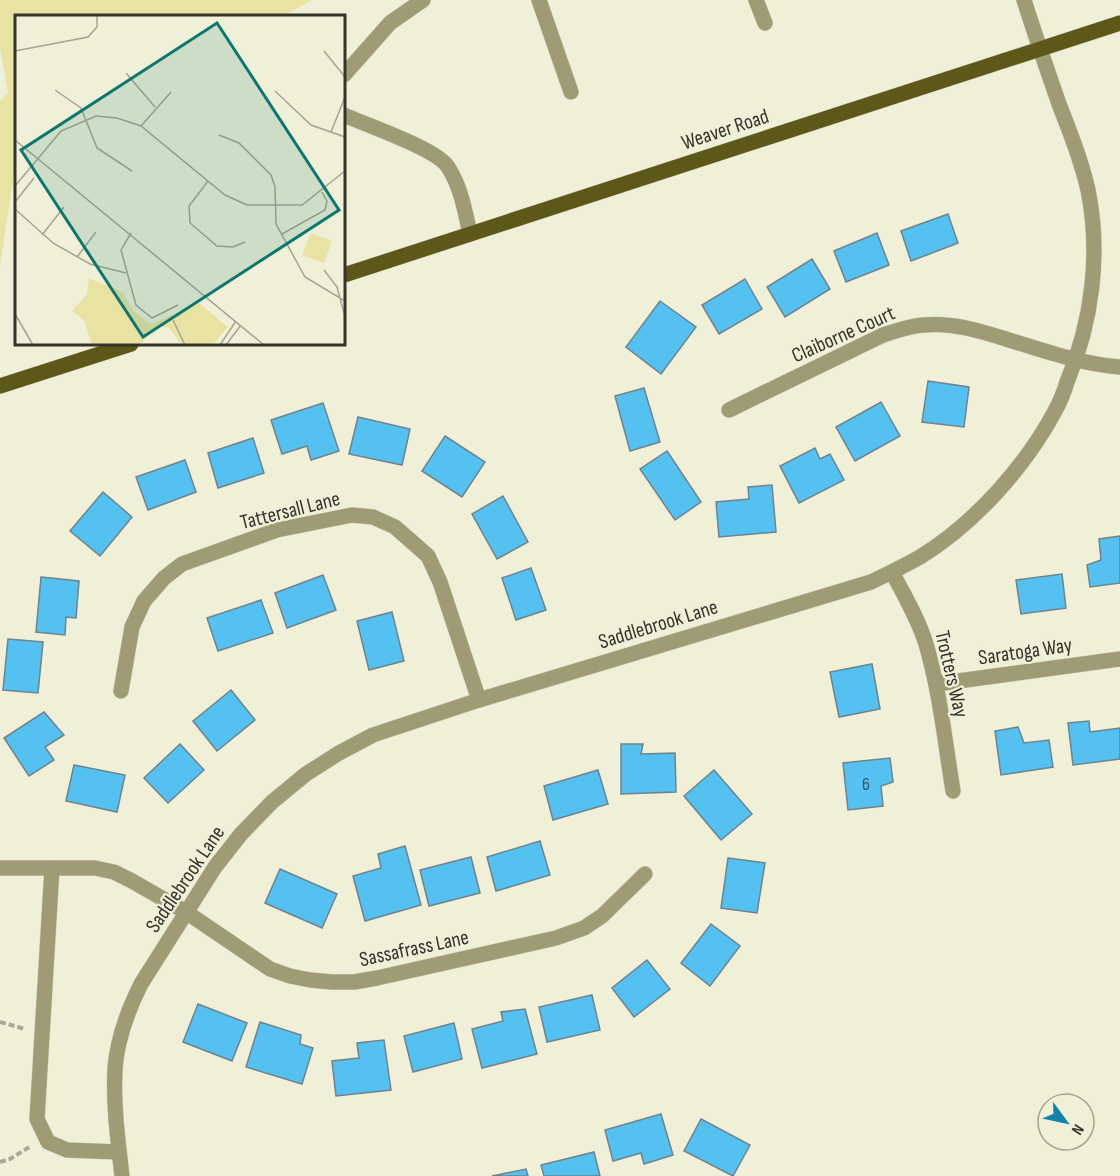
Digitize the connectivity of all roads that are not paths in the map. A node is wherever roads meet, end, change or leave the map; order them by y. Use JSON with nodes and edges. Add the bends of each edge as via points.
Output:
{"nodes":[{"id":1,"x":423,"y":0,"type":"edge"},
{"id":2,"x":539,"y":0,"type":"edge"},
{"id":3,"x":756,"y":0,"type":"edge"},
{"id":4,"x":1024,"y":0,"type":"edge"},
{"id":5,"x":765,"y":23,"type":"dead end"},
{"id":6,"x":1120,"y":23,"type":"edge"},
{"id":7,"x":1039,"y":49,"type":"junction"},
{"id":8,"x":345,"y":74,"type":"edge"},
{"id":9,"x":571,"y":92,"type":"dead end"},
{"id":10,"x":345,"y":115,"type":"edge"},
{"id":11,"x":470,"y":234,"type":"junction"},
{"id":12,"x":345,"y":275,"type":"edge"},
{"id":13,"x":127,"y":345,"type":"edge"},
{"id":14,"x":1076,"y":361,"type":"junction"},
{"id":15,"x":1120,"y":367,"type":"edge"},
{"id":16,"x":0,"y":386,"type":"edge"},
{"id":17,"x":729,"y":410,"type":"dead end"},
{"id":18,"x":892,"y":572,"type":"junction"},
{"id":19,"x":1120,"y":659,"type":"edge"},
{"id":20,"x":936,"y":684,"type":"junction"},
{"id":21,"x":121,"y":691,"type":"dead end"},
{"id":22,"x":479,"y":700,"type":"junction"},
{"id":23,"x":953,"y":791,"type":"dead end"},
{"id":24,"x":0,"y":868,"type":"edge"},
{"id":25,"x":52,"y":868,"type":"junction"},
{"id":26,"x":645,"y":874,"type":"dead end"},
{"id":27,"x":186,"y":912,"type":"junction"},
{"id":28,"x":119,"y":1152,"type":"junction"},
{"id":29,"x":122,"y":1176,"type":"edge"}],
"edges":[{"from":1,"to":8,"type":"street","via":[[390,23]]},
{"from":2,"to":9,"type":"street"},
{"from":3,"to":5,"type":"street"},
{"from":4,"to":7,"type":"street","name":"Saddlebrook Lane"},
{"from":6,"to":7,"type":"main road","name":"Weaver Road"},
{"from":7,"to":11,"type":"main road","name":"Weaver Road"},
{"from":7,"to":14,"type":"street","name":"Saddlebrook Lane","via":[[1080,161],[1092,221],[1091,296]]},
{"from":10,"to":11,"type":"street","via":[[427,150],[447,164],[458,186]]},
{"from":11,"to":12,"type":"main road","name":"Weaver Road"},
{"from":13,"to":16,"type":"main road"},
{"from":14,"to":15,"type":"street","name":"Claiborne Court"},
{"from":14,"to":17,"type":"street","name":"Claiborne Court","via":[[966,328],[924,325],[883,335]]},
{"from":14,"to":18,"type":"street","name":"Saddlebrook Lane","via":[[1056,410],[1016,470],[972,517],[921,556]]},
{"from":18,"to":20,"type":"street","name":"Trotters Way","via":[[915,616]]},
{"from":18,"to":22,"type":"street","name":"Saddlebrook Lane","via":[[871,582]]},
{"from":19,"to":20,"type":"street","name":"Saratoga Way"},
{"from":20,"to":23,"type":"street","name":"Trotters Way"},
{"from":21,"to":22,"type":"street","name":"Tattersall Lane","via":[[132,627],[144,601],[182,564],[277,530],[352,515],[374,518],[395,527],[428,556]]},
{"from":22,"to":27,"type":"street","name":"Saddlebrook Lane","via":[[373,735],[306,774],[241,834]]},
{"from":24,"to":25,"type":"street","name":"Sassafrass Lane"},
{"from":25,"to":27,"type":"street","name":"Sassafrass Lane","via":[[95,868],[114,873]]},
{"from":25,"to":28,"type":"street","via":[[37,1119],[48,1142],[67,1150]]},
{"from":26,"to":27,"type":"street","name":"Sassafrass Lane","via":[[584,928],[555,938],[354,982],[310,980],[270,969]]},
{"from":27,"to":28,"type":"street","name":"Saddlebrook Lane","via":[[141,984],[121,1033],[115,1066]]},
{"from":28,"to":29,"type":"street","name":"Saddlebrook Lane"}]}
